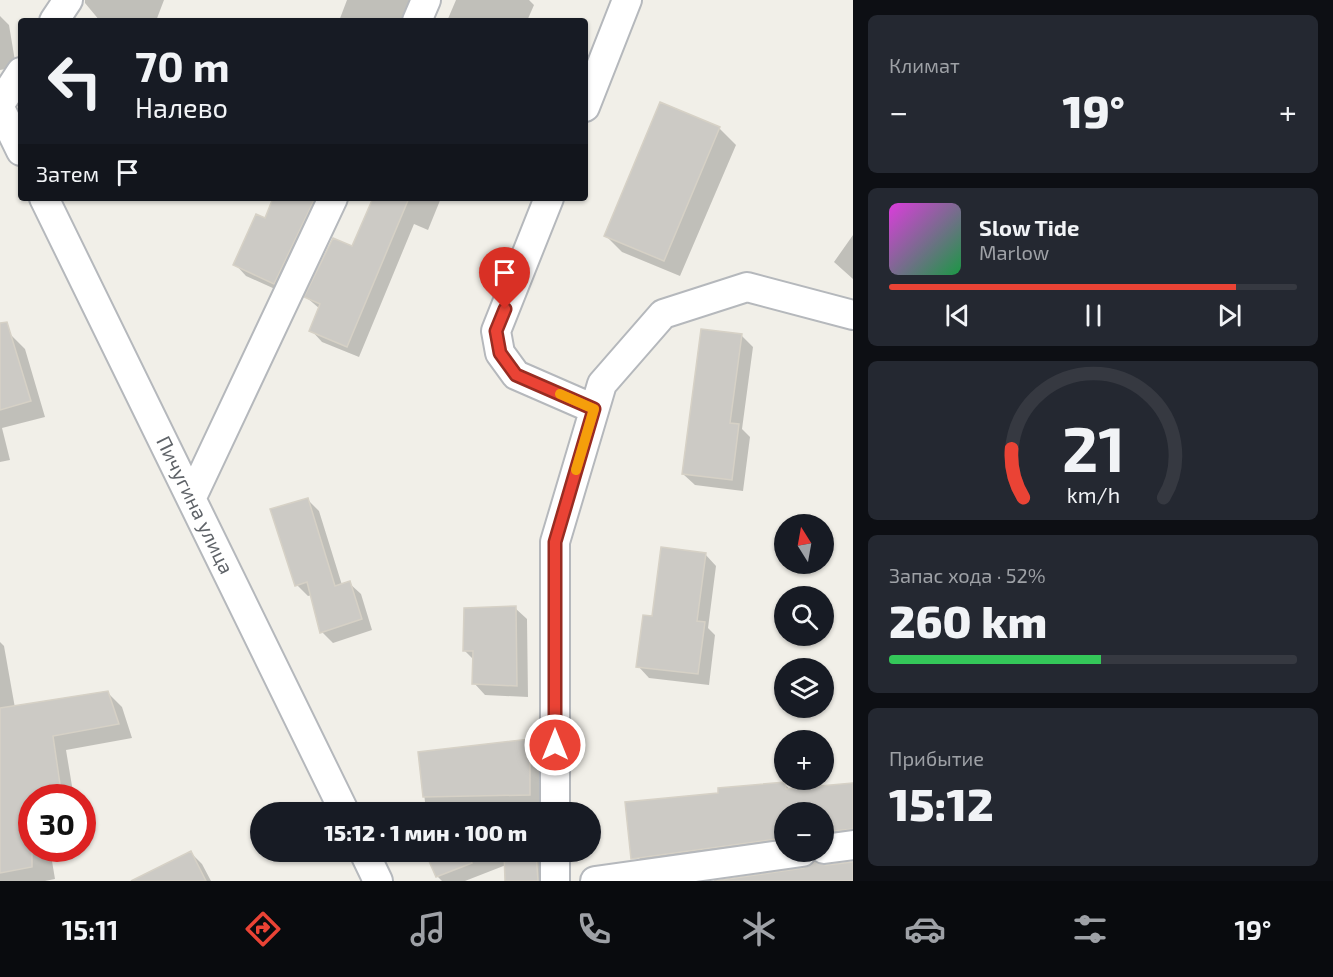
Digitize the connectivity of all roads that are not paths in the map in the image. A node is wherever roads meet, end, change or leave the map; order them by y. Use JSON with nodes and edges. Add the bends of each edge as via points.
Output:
{"nodes":[{"id":1,"x":68,"y":0,"type":"edge"},
{"id":2,"x":426,"y":0,"type":"edge"},
{"id":3,"x":627,"y":0,"type":"edge"},
{"id":4,"x":56,"y":18,"type":"edge"},
{"id":5,"x":418,"y":18,"type":"edge"},
{"id":6,"x":18,"y":77,"type":"edge"},
{"id":7,"x":588,"y":99,"type":"edge"},
{"id":8,"x":0,"y":106,"type":"edge"},
{"id":9,"x":18,"y":145,"type":"edge"},
{"id":10,"x":45,"y":201,"type":"edge"},
{"id":11,"x":332,"y":201,"type":"edge"},
{"id":12,"x":548,"y":201,"type":"edge"},
{"id":13,"x":853,"y":315,"type":"edge"},
{"id":14,"x":594,"y":409,"type":"junction"},
{"id":15,"x":192,"y":496,"type":"junction"},
{"id":16,"x":340,"y":802,"type":"edge"},
{"id":17,"x":555,"y":802,"type":"edge"},
{"id":18,"x":853,"y":845,"type":"edge"},
{"id":19,"x":834,"y":848,"type":"edge"},
{"id":20,"x":774,"y":856,"type":"edge"},
{"id":21,"x":369,"y":862,"type":"edge"},
{"id":22,"x":555,"y":862,"type":"edge"},
{"id":23,"x":378,"y":881,"type":"edge"},
{"id":24,"x":555,"y":881,"type":"edge"},
{"id":25,"x":594,"y":881,"type":"edge"}],
"edges":[{"from":1,"to":4,"type":"street"},
{"from":2,"to":5,"type":"street"},
{"from":3,"to":7,"type":"street"},
{"from":6,"to":8,"type":"street"},
{"from":8,"to":9,"type":"street"},
{"from":10,"to":15,"type":"street","name":"Пичугина улица"},
{"from":11,"to":15,"type":"street"},
{"from":12,"to":14,"type":"street","via":[[496,331],[500,353],[516,375]]},
{"from":13,"to":14,"type":"street","via":[[747,287],[663,314],[602,384]]},
{"from":14,"to":17,"type":"street","via":[[555,542]]},
{"from":15,"to":16,"type":"street","name":"Пичугина улица"},
{"from":18,"to":19,"type":"street"},
{"from":20,"to":25,"type":"street"},
{"from":21,"to":23,"type":"street"},
{"from":22,"to":24,"type":"street"}]}
